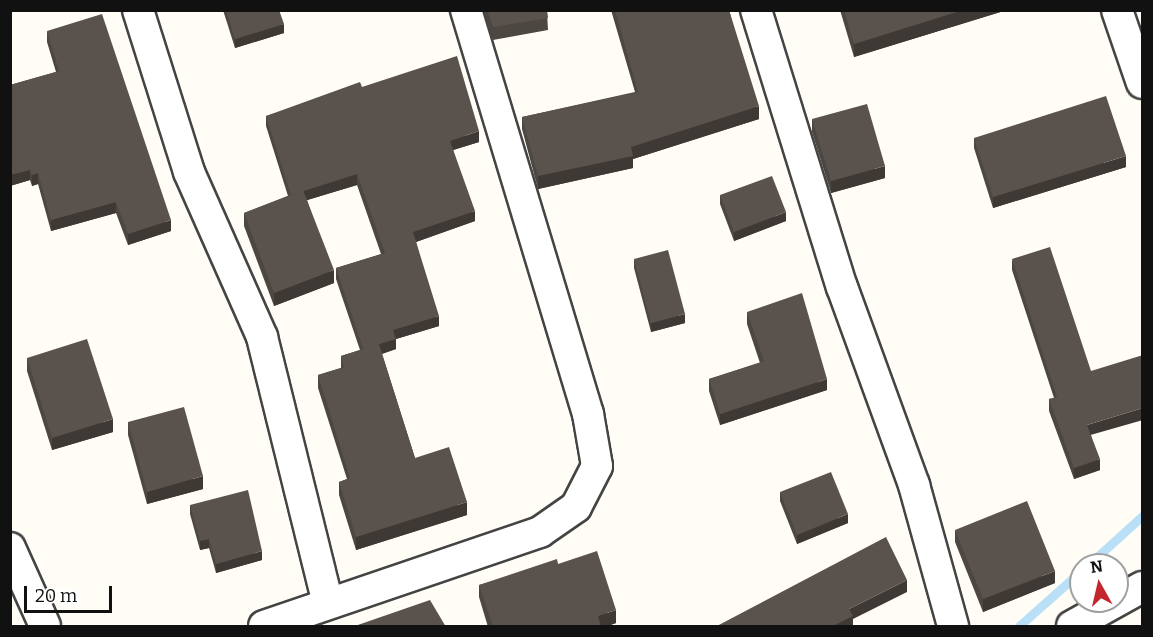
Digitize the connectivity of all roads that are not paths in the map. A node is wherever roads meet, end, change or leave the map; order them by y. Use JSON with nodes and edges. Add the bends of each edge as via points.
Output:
{"nodes":[{"id":1,"x":138,"y":10,"type":"edge"},
{"id":2,"x":466,"y":10,"type":"edge"},
{"id":3,"x":756,"y":10,"type":"edge"},
{"id":4,"x":1117,"y":10,"type":"edge"},
{"id":5,"x":1143,"y":83,"type":"edge"},
{"id":6,"x":10,"y":548,"type":"edge"},
{"id":7,"x":1143,"y":587,"type":"edge"},
{"id":8,"x":328,"y":603,"type":"junction"},
{"id":9,"x":45,"y":627,"type":"edge"},
{"id":10,"x":264,"y":627,"type":"edge"},
{"id":11,"x":953,"y":627,"type":"edge"},
{"id":12,"x":1072,"y":627,"type":"edge"}],
"edges":[{"from":1,"to":8,"type":"street","via":[[189,172],[262,337]]},
{"from":2,"to":8,"type":"street","via":[[588,414],[597,466],[576,507],[540,532]]},
{"from":3,"to":11,"type":"street","via":[[842,287],[914,485]]},
{"from":4,"to":5,"type":"street"},
{"from":6,"to":9,"type":"street"},
{"from":7,"to":12,"type":"street"},
{"from":8,"to":10,"type":"street"}]}
